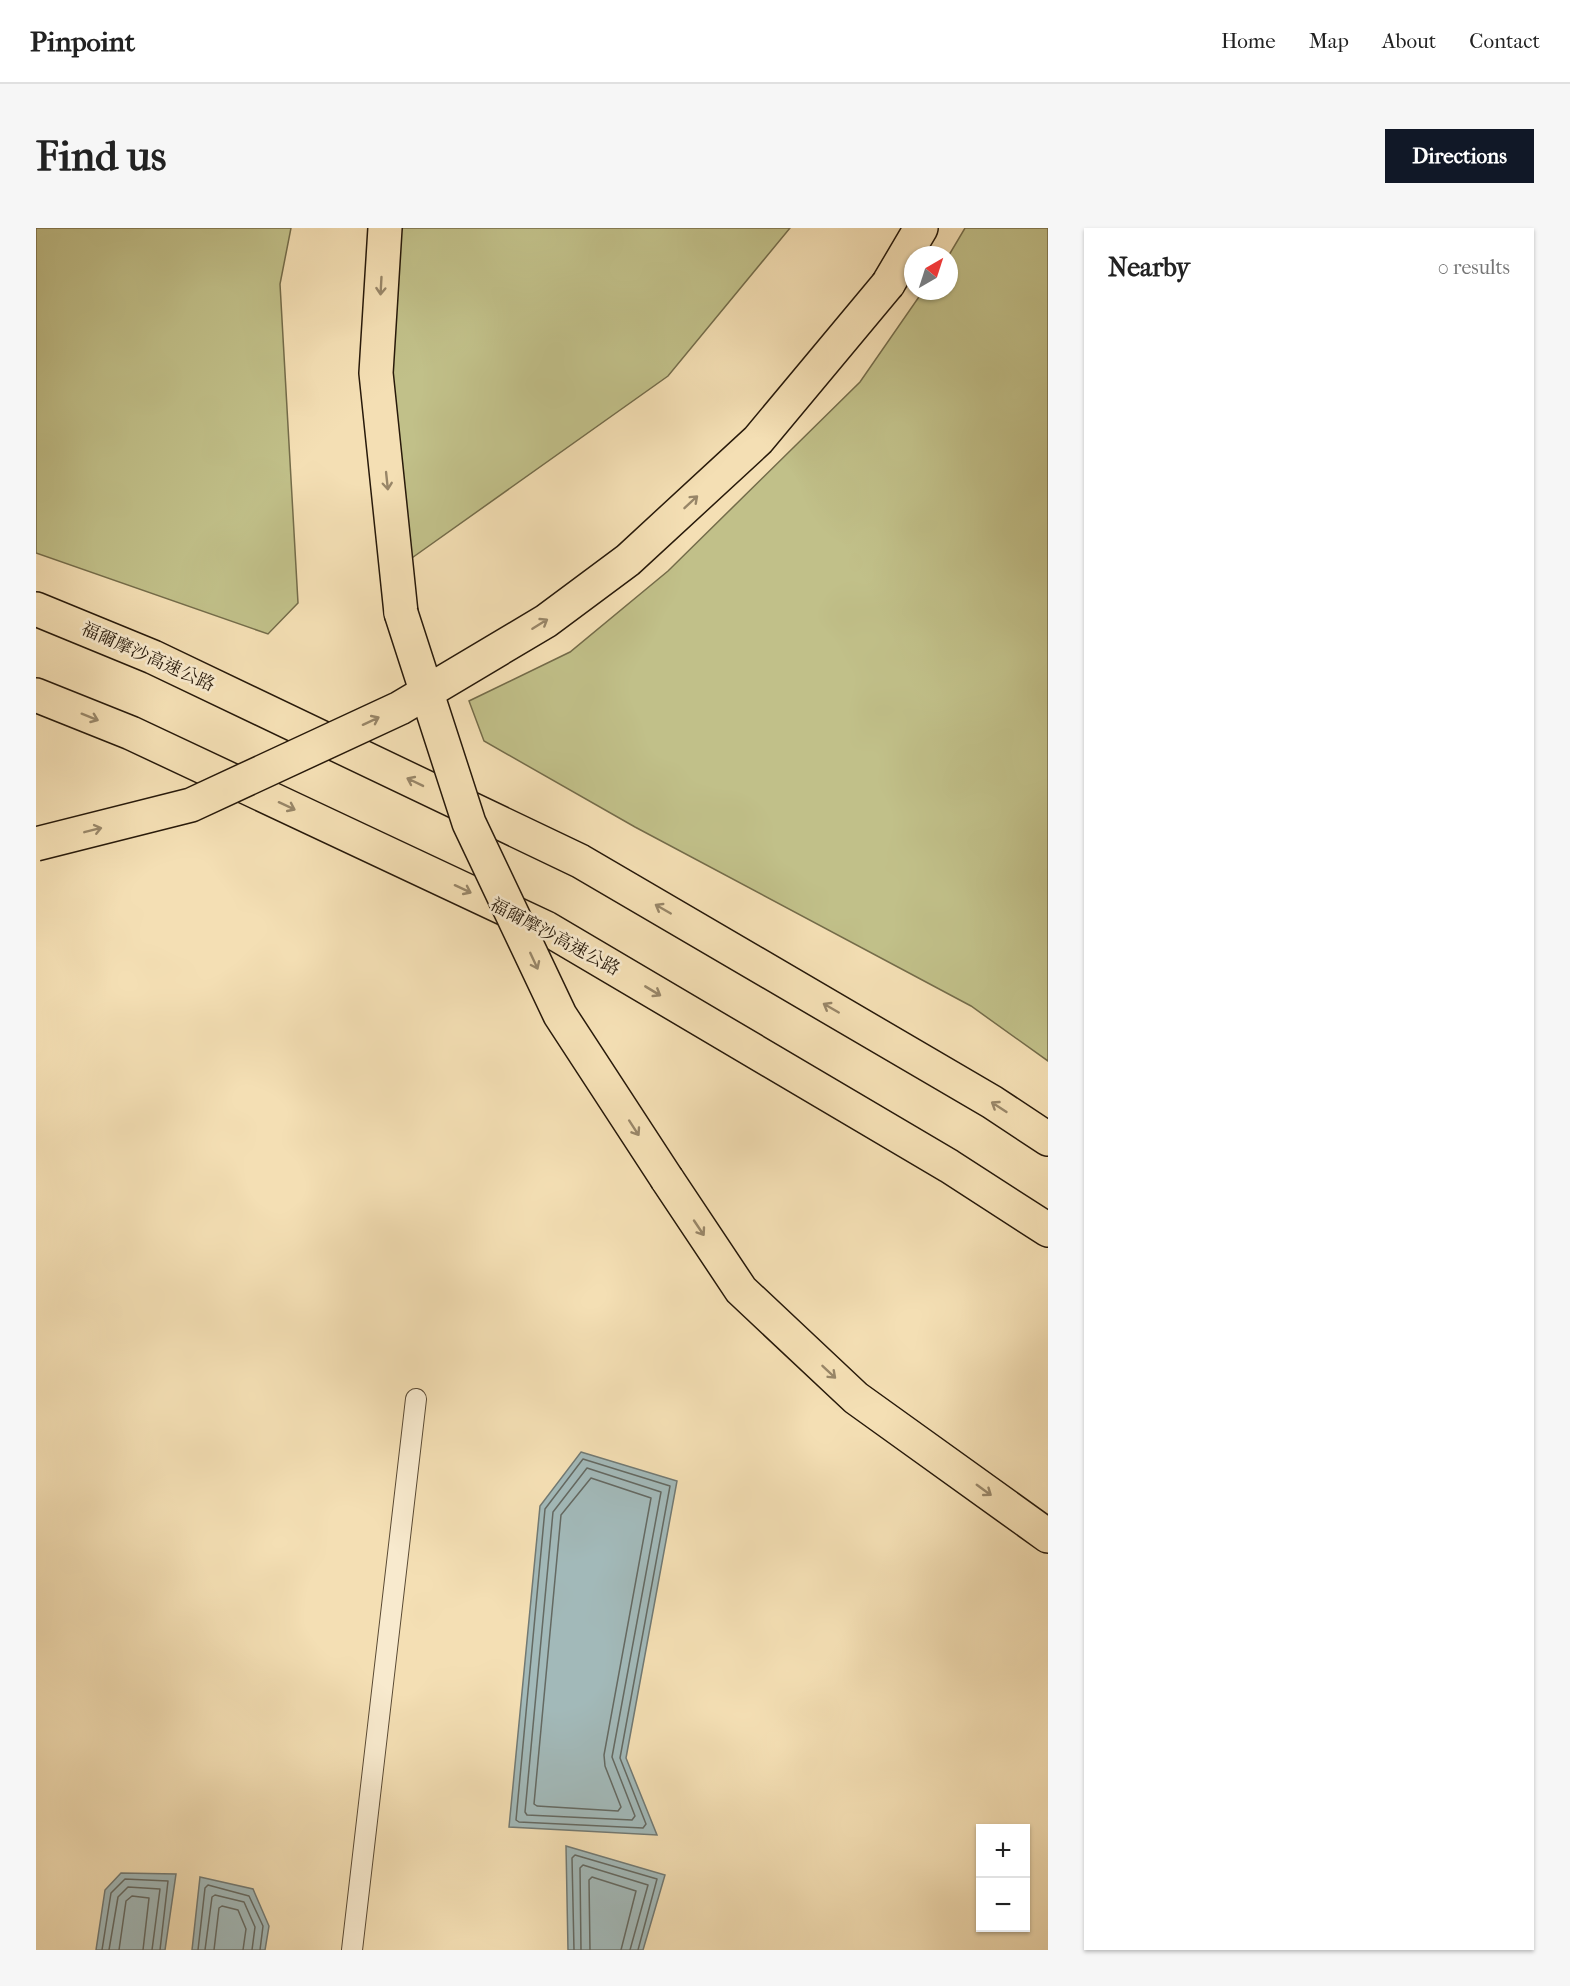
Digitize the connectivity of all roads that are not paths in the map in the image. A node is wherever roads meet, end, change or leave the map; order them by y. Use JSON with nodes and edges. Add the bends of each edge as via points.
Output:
{"nodes":[{"id":1,"x":385,"y":228,"type":"edge"},
{"id":2,"x":921,"y":228,"type":"edge"},
{"id":3,"x":36,"y":609,"type":"edge"},
{"id":4,"x":36,"y":695,"type":"edge"},
{"id":5,"x":36,"y":844,"type":"edge"},
{"id":6,"x":1048,"y":1139,"type":"edge"},
{"id":7,"x":1048,"y":1230,"type":"edge"},
{"id":8,"x":416,"y":1399,"type":"dead end"},
{"id":9,"x":1048,"y":1536,"type":"edge"},
{"id":10,"x":352,"y":1950,"type":"edge"}],
"edges":[{"from":1,"to":9,"type":"highway","one_way":true,"bridge":true,"via":[[376,373],[401,613],[469,823],[560,1015],[741,1290],[856,1398]]},
{"from":5,"to":2,"type":"highway","one_way":true,"bridge":true,"via":[[191,805],[400,708],[546,621],[628,560],[758,440],[888,284]]},
{"from":6,"to":3,"type":"highway","name":"福爾摩沙高速公路","one_way":true,"via":[[992,1102],[580,861],[153,657]]},
{"from":4,"to":7,"type":"highway","name":"福爾摩沙高速公路","one_way":true,"via":[[132,733],[546,928],[949,1166]]},
{"from":8,"to":10,"type":"lane"}]}
